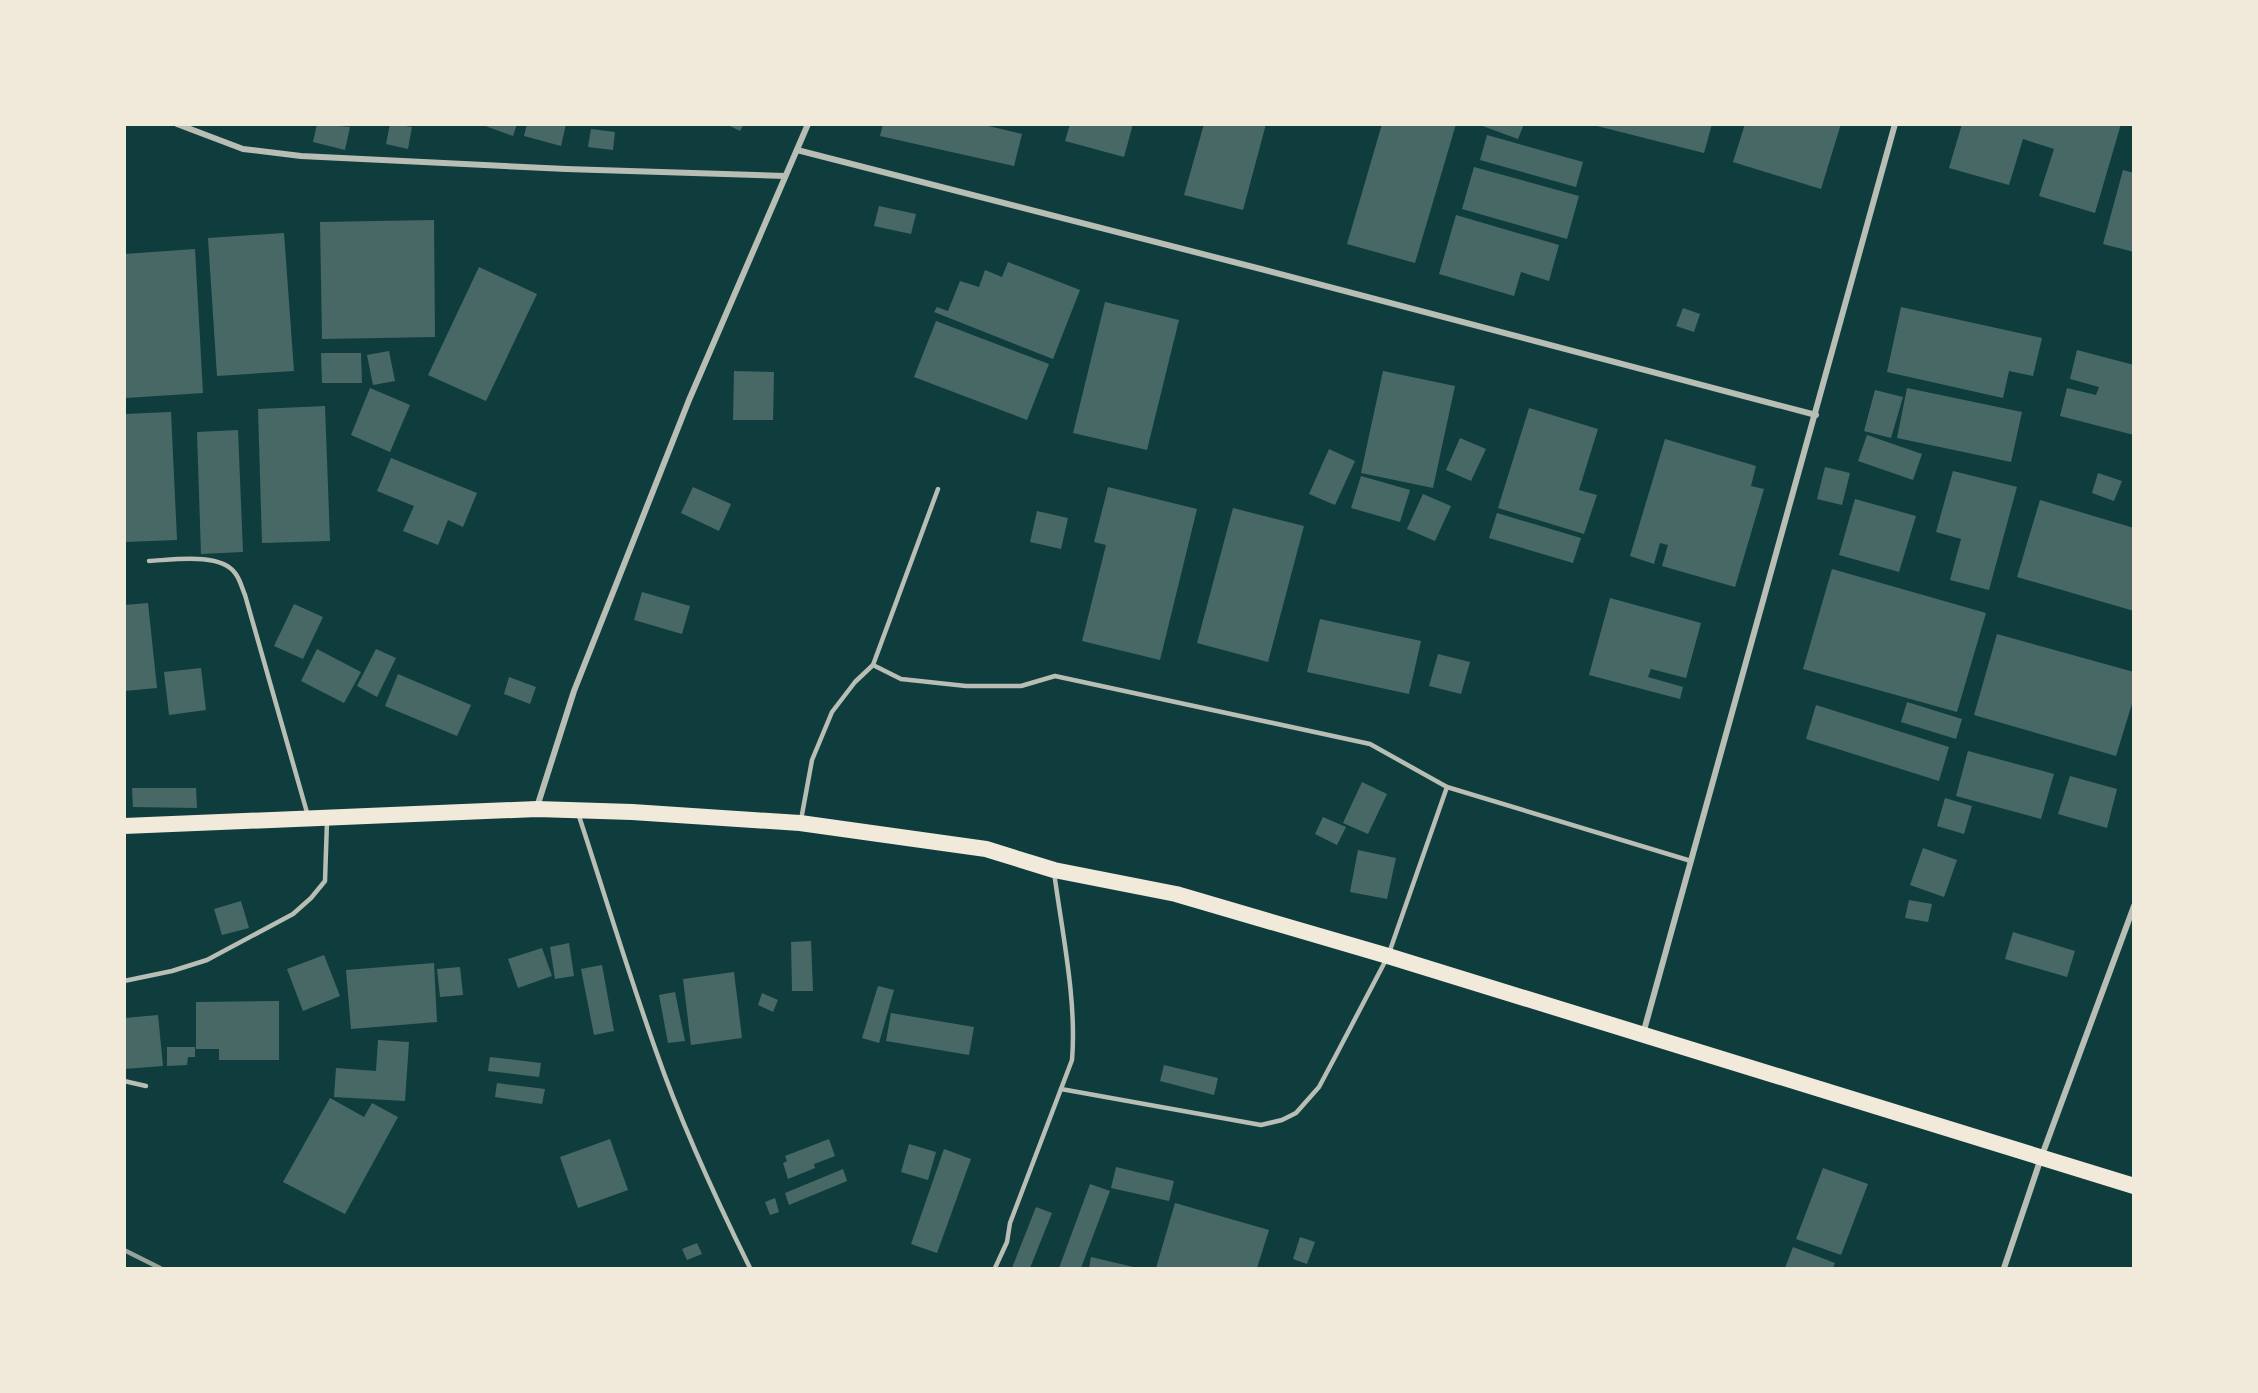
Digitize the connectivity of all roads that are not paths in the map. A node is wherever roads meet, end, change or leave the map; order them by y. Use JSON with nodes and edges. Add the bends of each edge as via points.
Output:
{"nodes":[{"id":1,"x":177,"y":124,"type":"edge"},
{"id":2,"x":808,"y":124,"type":"edge"},
{"id":3,"x":1895,"y":124,"type":"edge"},
{"id":4,"x":797,"y":150,"type":"junction"},
{"id":5,"x":785,"y":176,"type":"junction"},
{"id":6,"x":1816,"y":415,"type":"junction"},
{"id":7,"x":938,"y":489,"type":"dead end"},
{"id":8,"x":149,"y":561,"type":"dead end"},
{"id":9,"x":873,"y":665,"type":"junction"},
{"id":10,"x":1447,"y":787,"type":"junction"},
{"id":11,"x":537,"y":809,"type":"junction"},
{"id":12,"x":577,"y":810,"type":"junction"},
{"id":13,"x":309,"y":818,"type":"junction"},
{"id":14,"x":327,"y":818,"type":"junction"},
{"id":15,"x":800,"y":823,"type":"junction"},
{"id":16,"x":124,"y":826,"type":"edge"},
{"id":17,"x":1691,"y":861,"type":"junction"},
{"id":18,"x":1054,"y":870,"type":"junction"},
{"id":19,"x":2133,"y":906,"type":"edge"},
{"id":20,"x":1388,"y":956,"type":"junction"},
{"id":21,"x":124,"y":981,"type":"edge"},
{"id":22,"x":1643,"y":1034,"type":"junction"},
{"id":23,"x":124,"y":1081,"type":"edge"},
{"id":24,"x":146,"y":1086,"type":"dead end"},
{"id":25,"x":1061,"y":1089,"type":"junction"},
{"id":26,"x":2041,"y":1158,"type":"junction"},
{"id":27,"x":2133,"y":1186,"type":"edge"},
{"id":28,"x":750,"y":1269,"type":"edge"},
{"id":29,"x":995,"y":1269,"type":"edge"},
{"id":30,"x":2004,"y":1269,"type":"edge"}],
"edges":[{"from":1,"to":5,"type":"street","via":[[243,149],[301,156]]},
{"from":2,"to":4,"type":"street"},
{"from":3,"to":6,"type":"street"},
{"from":4,"to":5,"type":"street"},
{"from":4,"to":6,"type":"street"},
{"from":5,"to":11,"type":"street","via":[[680,421],[574,691]]},
{"from":6,"to":17,"type":"street"},
{"from":7,"to":9,"type":"lane"},
{"from":8,"to":13,"type":"lane","via":[[208,560],[220,562],[235,572]]},
{"from":9,"to":10,"type":"lane","via":[[901,679],[966,686],[1021,686],[1055,676],[1370,744]]},
{"from":9,"to":15,"type":"lane","via":[[832,712],[812,760]]},
{"from":10,"to":17,"type":"lane"},
{"from":10,"to":20,"type":"lane"},
{"from":11,"to":12,"type":"highway"},
{"from":11,"to":14,"type":"highway"},
{"from":12,"to":15,"type":"highway"},
{"from":12,"to":28,"type":"lane","via":[[660,1062]]},
{"from":13,"to":14,"type":"highway"},
{"from":13,"to":16,"type":"highway"},
{"from":14,"to":21,"type":"lane","via":[[325,881],[293,914],[207,960]]},
{"from":15,"to":18,"type":"highway","via":[[986,849]]},
{"from":17,"to":22,"type":"street"},
{"from":18,"to":20,"type":"highway","via":[[1176,894]]},
{"from":18,"to":25,"type":"lane","via":[[1074,1037],[1072,1060]]},
{"from":19,"to":26,"type":"street"},
{"from":20,"to":22,"type":"highway"},
{"from":20,"to":25,"type":"lane","via":[[1319,1087],[1296,1113],[1282,1120],[1261,1125]]},
{"from":22,"to":26,"type":"highway"},
{"from":23,"to":24,"type":"lane"},
{"from":25,"to":29,"type":"lane"},
{"from":26,"to":27,"type":"highway"},
{"from":26,"to":30,"type":"street"}]}
